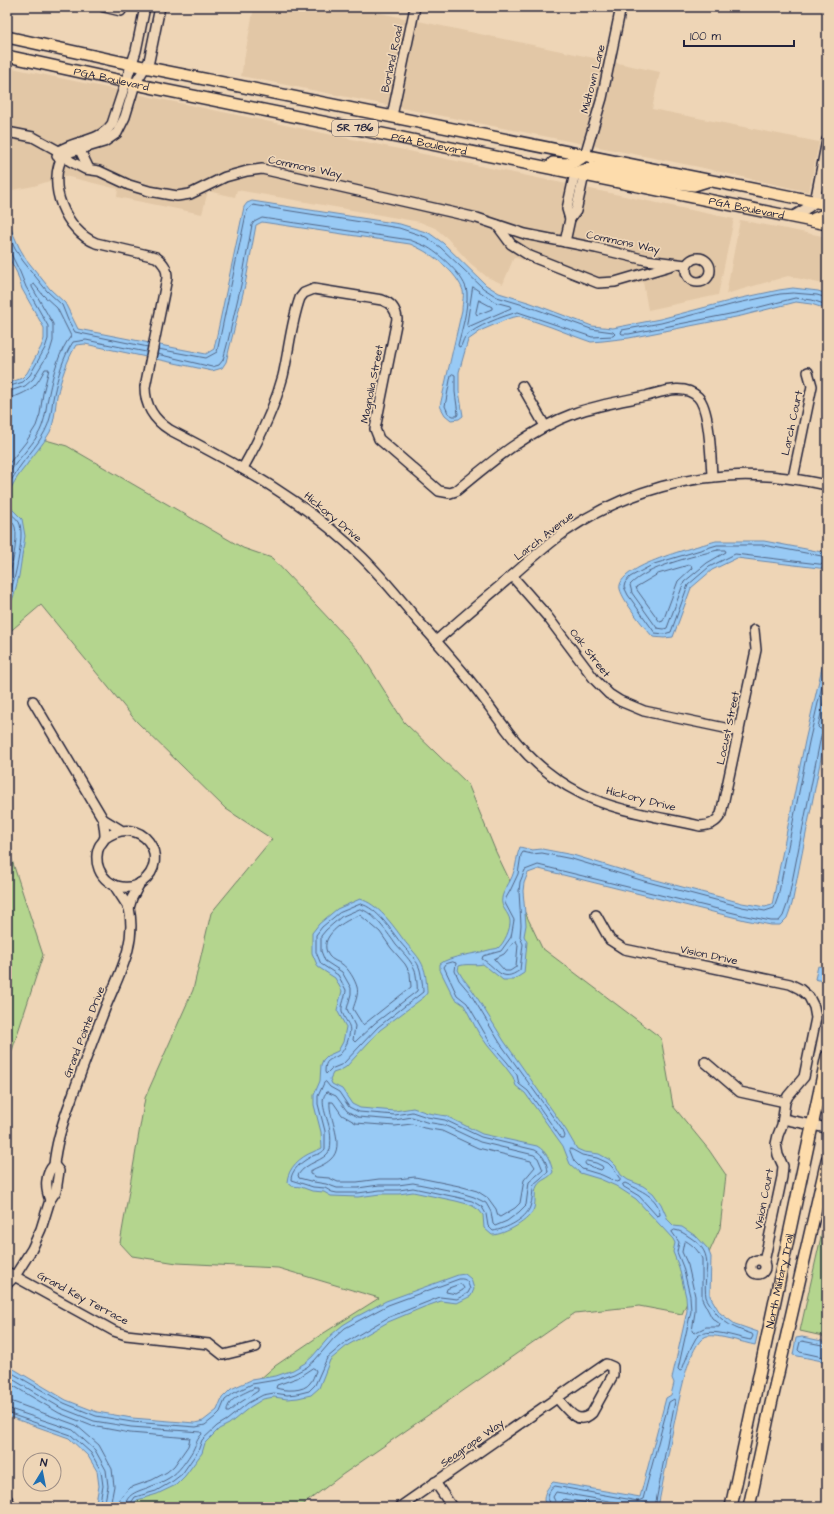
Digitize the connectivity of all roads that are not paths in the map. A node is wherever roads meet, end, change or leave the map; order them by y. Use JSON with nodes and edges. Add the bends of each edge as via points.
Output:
{"nodes":[{"id":1,"x":104,"y":7,"type":"edge"},
{"id":2,"x":145,"y":7,"type":"edge"},
{"id":3,"x":160,"y":7,"type":"edge"},
{"id":4,"x":415,"y":7,"type":"edge"},
{"id":5,"x":622,"y":7,"type":"edge"},
{"id":6,"x":121,"y":10,"type":"dead end"},
{"id":7,"x":7,"y":37,"type":"edge"},
{"id":8,"x":7,"y":56,"type":"edge"},
{"id":9,"x":131,"y":64,"type":"junction"},
{"id":10,"x":144,"y":67,"type":"junction"},
{"id":11,"x":130,"y":83,"type":"junction"},
{"id":12,"x":392,"y":116,"type":"junction"},
{"id":13,"x":7,"y":132,"type":"edge"},
{"id":14,"x":827,"y":140,"type":"edge"},
{"id":15,"x":78,"y":146,"type":"junction"},
{"id":16,"x":470,"y":151,"type":"junction"},
{"id":17,"x":61,"y":153,"type":"junction"},
{"id":18,"x":585,"y":155,"type":"junction"},
{"id":19,"x":89,"y":169,"type":"junction"},
{"id":20,"x":579,"y":174,"type":"junction"},
{"id":21,"x":711,"y":181,"type":"junction"},
{"id":22,"x":815,"y":202,"type":"junction"},
{"id":23,"x":827,"y":204,"type":"edge"},
{"id":24,"x":827,"y":214,"type":"edge"},
{"id":25,"x":792,"y":216,"type":"junction"},
{"id":26,"x":813,"y":221,"type":"junction"},
{"id":27,"x":827,"y":224,"type":"edge"},
{"id":28,"x":496,"y":225,"type":"junction"},
{"id":29,"x":565,"y":242,"type":"junction"},
{"id":30,"x":808,"y":372,"type":"dead end"},
{"id":31,"x":522,"y":386,"type":"dead end"},
{"id":32,"x":545,"y":426,"type":"junction"},
{"id":33,"x":243,"y":468,"type":"junction"},
{"id":34,"x":712,"y":476,"type":"junction"},
{"id":35,"x":793,"y":478,"type":"junction"},
{"id":36,"x":827,"y":485,"type":"edge"},
{"id":37,"x":512,"y":576,"type":"junction"},
{"id":38,"x":754,"y":630,"type":"dead end"},
{"id":39,"x":436,"y":641,"type":"junction"},
{"id":40,"x":33,"y":701,"type":"dead end"},
{"id":41,"x":739,"y":731,"type":"junction"},
{"id":42,"x":103,"y":819,"type":"junction"},
{"id":43,"x":710,"y":825,"type":"joint"},
{"id":44,"x":121,"y":830,"type":"junction"},
{"id":45,"x":104,"y":839,"type":"junction"},
{"id":46,"x":140,"y":883,"type":"junction"},
{"id":47,"x":114,"y":885,"type":"junction"},
{"id":48,"x":129,"y":908,"type":"junction"},
{"id":49,"x":596,"y":914,"type":"dead end"},
{"id":50,"x":827,"y":1056,"type":"edge"},
{"id":51,"x":705,"y":1062,"type":"dead end"},
{"id":52,"x":785,"y":1102,"type":"junction"},
{"id":53,"x":784,"y":1119,"type":"junction"},
{"id":54,"x":813,"y":1125,"type":"junction"},
{"id":55,"x":827,"y":1128,"type":"edge"},
{"id":56,"x":827,"y":1160,"type":"edge"},
{"id":57,"x":764,"y":1262,"type":"dead end"},
{"id":58,"x":11,"y":1274,"type":"edge"},
{"id":59,"x":7,"y":1284,"type":"edge"},
{"id":60,"x":256,"y":1347,"type":"dead end"},
{"id":61,"x":557,"y":1398,"type":"junction"},
{"id":62,"x":435,"y":1482,"type":"junction"},
{"id":63,"x":7,"y":1499,"type":"edge"},
{"id":64,"x":12,"y":1507,"type":"edge"},
{"id":65,"x":400,"y":1507,"type":"edge"},
{"id":66,"x":452,"y":1507,"type":"edge"},
{"id":67,"x":731,"y":1507,"type":"edge"},
{"id":68,"x":749,"y":1507,"type":"edge"}],
"edges":[{"from":1,"to":6,"type":"street"},
{"from":2,"to":9,"type":"street"},
{"from":3,"to":10,"type":"street","via":[[149,61]]},
{"from":4,"to":12,"type":"street","name":"Borland Road"},
{"from":5,"to":18,"type":"street","name":"Midtown Lane","via":[[602,98]]},
{"from":7,"to":9,"type":"main road","name":"PGA Boulevard","number":"SR 786"},
{"from":8,"to":11,"type":"main road","name":"PGA Boulevard","number":"SR 786"},
{"from":9,"to":10,"type":"main road","name":"PGA Boulevard","number":"SR 786"},
{"from":9,"to":11,"type":"street"},
{"from":10,"to":11,"type":"street"},
{"from":10,"to":12,"type":"main road","name":"PGA Boulevard","number":"SR 786"},
{"from":11,"to":15,"type":"street","via":[[123,122],[117,133],[104,142]]},
{"from":11,"to":16,"type":"main road","name":"PGA Boulevard","number":"SR 786"},
{"from":12,"to":18,"type":"main road","name":"PGA Boulevard","number":"SR 786"},
{"from":13,"to":17,"type":"street","name":"Commons Way","via":[[33,137]]},
{"from":14,"to":22,"type":"street"},
{"from":15,"to":17,"type":"street"},
{"from":15,"to":19,"type":"street"},
{"from":16,"to":18,"type":"main road","via":[[507,153],[566,164],[576,162]]},
{"from":16,"to":20,"type":"main road","name":"PGA Boulevard","number":"SR 786"},
{"from":17,"to":19,"type":"street","name":"Commons Way","via":[[70,161]]},
{"from":17,"to":33,"type":"street","name":"Hickory Drive","via":[[57,187],[68,219],[87,239],[96,244],[156,257],[166,267],[167,278],[145,381],[147,403],[155,418],[170,430]]},
{"from":18,"to":21,"type":"main road","name":"PGA Boulevard","number":"SR 786"},
{"from":19,"to":28,"type":"street","name":"Commons Way","via":[[129,185],[177,196],[190,194],[225,177],[262,169],[477,218]]},
{"from":20,"to":21,"type":"main road","via":[[585,169],[598,168],[676,183],[694,185]]},
{"from":20,"to":25,"type":"main road","name":"PGA Boulevard","number":"SR 786"},
{"from":20,"to":29,"type":"street","via":[[567,209],[570,219]]},
{"from":21,"to":22,"type":"main road","name":"PGA Boulevard","number":"SR 786"},
{"from":22,"to":23,"type":"main road","name":"PGA Boulevard","number":"SR 786"},
{"from":22,"to":25,"type":"street"},
{"from":24,"to":26,"type":"main road"},
{"from":25,"to":26,"type":"main road","name":"PGA Boulevard","number":"SR 786"},
{"from":26,"to":27,"type":"main road","name":"PGA Boulevard","number":"SR 786"},
{"from":28,"to":29,"type":"street","name":"Commons Way","via":[[524,234]]},
{"from":28,"to":29,"type":"street","name":"Commons Way","via":[[511,244],[530,256],[598,283],[615,282],[681,265]]},
{"from":30,"to":35,"type":"street","name":"Larch Court","via":[[812,386]]},
{"from":31,"to":32,"type":"street"},
{"from":32,"to":33,"type":"street","name":"Magnolia Street","via":[[492,461],[456,491],[439,491],[379,439],[375,428],[397,319],[394,308],[382,300],[314,289],[300,298],[276,400],[258,442]]},
{"from":32,"to":34,"type":"street","name":"Magnolia Street","via":[[589,408],[684,390],[696,396],[705,408]]},
{"from":33,"to":39,"type":"street","name":"Hickory Drive","via":[[291,498],[340,537],[384,580]]},
{"from":34,"to":35,"type":"street","name":"Larch Avenue"},
{"from":34,"to":37,"type":"street","name":"Larch Avenue","via":[[657,488],[600,511],[565,532]]},
{"from":35,"to":36,"type":"street","name":"Larch Avenue"},
{"from":37,"to":39,"type":"street","name":"Larch Avenue"},
{"from":37,"to":41,"type":"street","name":"Oak Street","via":[[609,694],[644,711]]},
{"from":38,"to":41,"type":"street","name":"Locust Street","via":[[756,650]]},
{"from":39,"to":43,"type":"street","name":"Hickory Drive","via":[[532,760],[565,785],[609,805],[700,826]]},
{"from":40,"to":42,"type":"street","name":"Grand Pointe Drive"},
{"from":41,"to":43,"type":"street","name":"Locust Street","via":[[721,814],[719,819]]},
{"from":42,"to":44,"type":"street","name":"Grand Pointe Drive"},
{"from":42,"to":45,"type":"street","name":"Grand Pointe Drive"},
{"from":44,"to":45,"type":"street"},
{"from":44,"to":46,"type":"street","name":"Grand Pointe Drive","via":[[141,834],[153,850],[150,875]]},
{"from":45,"to":47,"type":"street","name":"Grand Pointe Drive","via":[[97,860],[102,875]]},
{"from":46,"to":47,"type":"street","via":[[127,887]]},
{"from":46,"to":48,"type":"street","name":"Grand Pointe Drive"},
{"from":47,"to":48,"type":"street","name":"Grand Pointe Drive"},
{"from":48,"to":58,"type":"street","name":"Grand Pointe Drive","via":[[132,926],[129,950],[81,1070],[63,1123],[54,1165],[49,1170],[46,1191],[50,1200],[41,1229],[32,1249]]},
{"from":49,"to":52,"type":"street","name":"Vision Drive","via":[[610,940],[624,949],[795,986],[808,996],[816,1018],[804,1077]]},
{"from":50,"to":54,"type":"main road","name":"North Military Trail"},
{"from":51,"to":52,"type":"street","via":[[740,1092]]},
{"from":52,"to":53,"type":"street"},
{"from":53,"to":54,"type":"street"},
{"from":53,"to":57,"type":"street","name":"Vision Court","via":[[776,1144],[783,1166],[782,1177]]},
{"from":54,"to":55,"type":"street"},
{"from":54,"to":67,"type":"main road","name":"North Military Trail"},
{"from":56,"to":68,"type":"main road","name":"North Military Trail"},
{"from":58,"to":59,"type":"street","name":"Grand Pointe Drive"},
{"from":58,"to":60,"type":"street","name":"Grand Key Terrace","via":[[114,1331],[126,1335],[209,1344],[224,1355]]},
{"from":61,"to":61,"type":"street","name":"Seagrape Way","via":[[606,1364],[613,1367],[613,1375],[588,1417],[572,1416]]},
{"from":61,"to":62,"type":"street","name":"Seagrape Way"},
{"from":62,"to":65,"type":"street","name":"Seagrape Way"},
{"from":62,"to":66,"type":"street"},
{"from":63,"to":64,"type":"street"}]}
